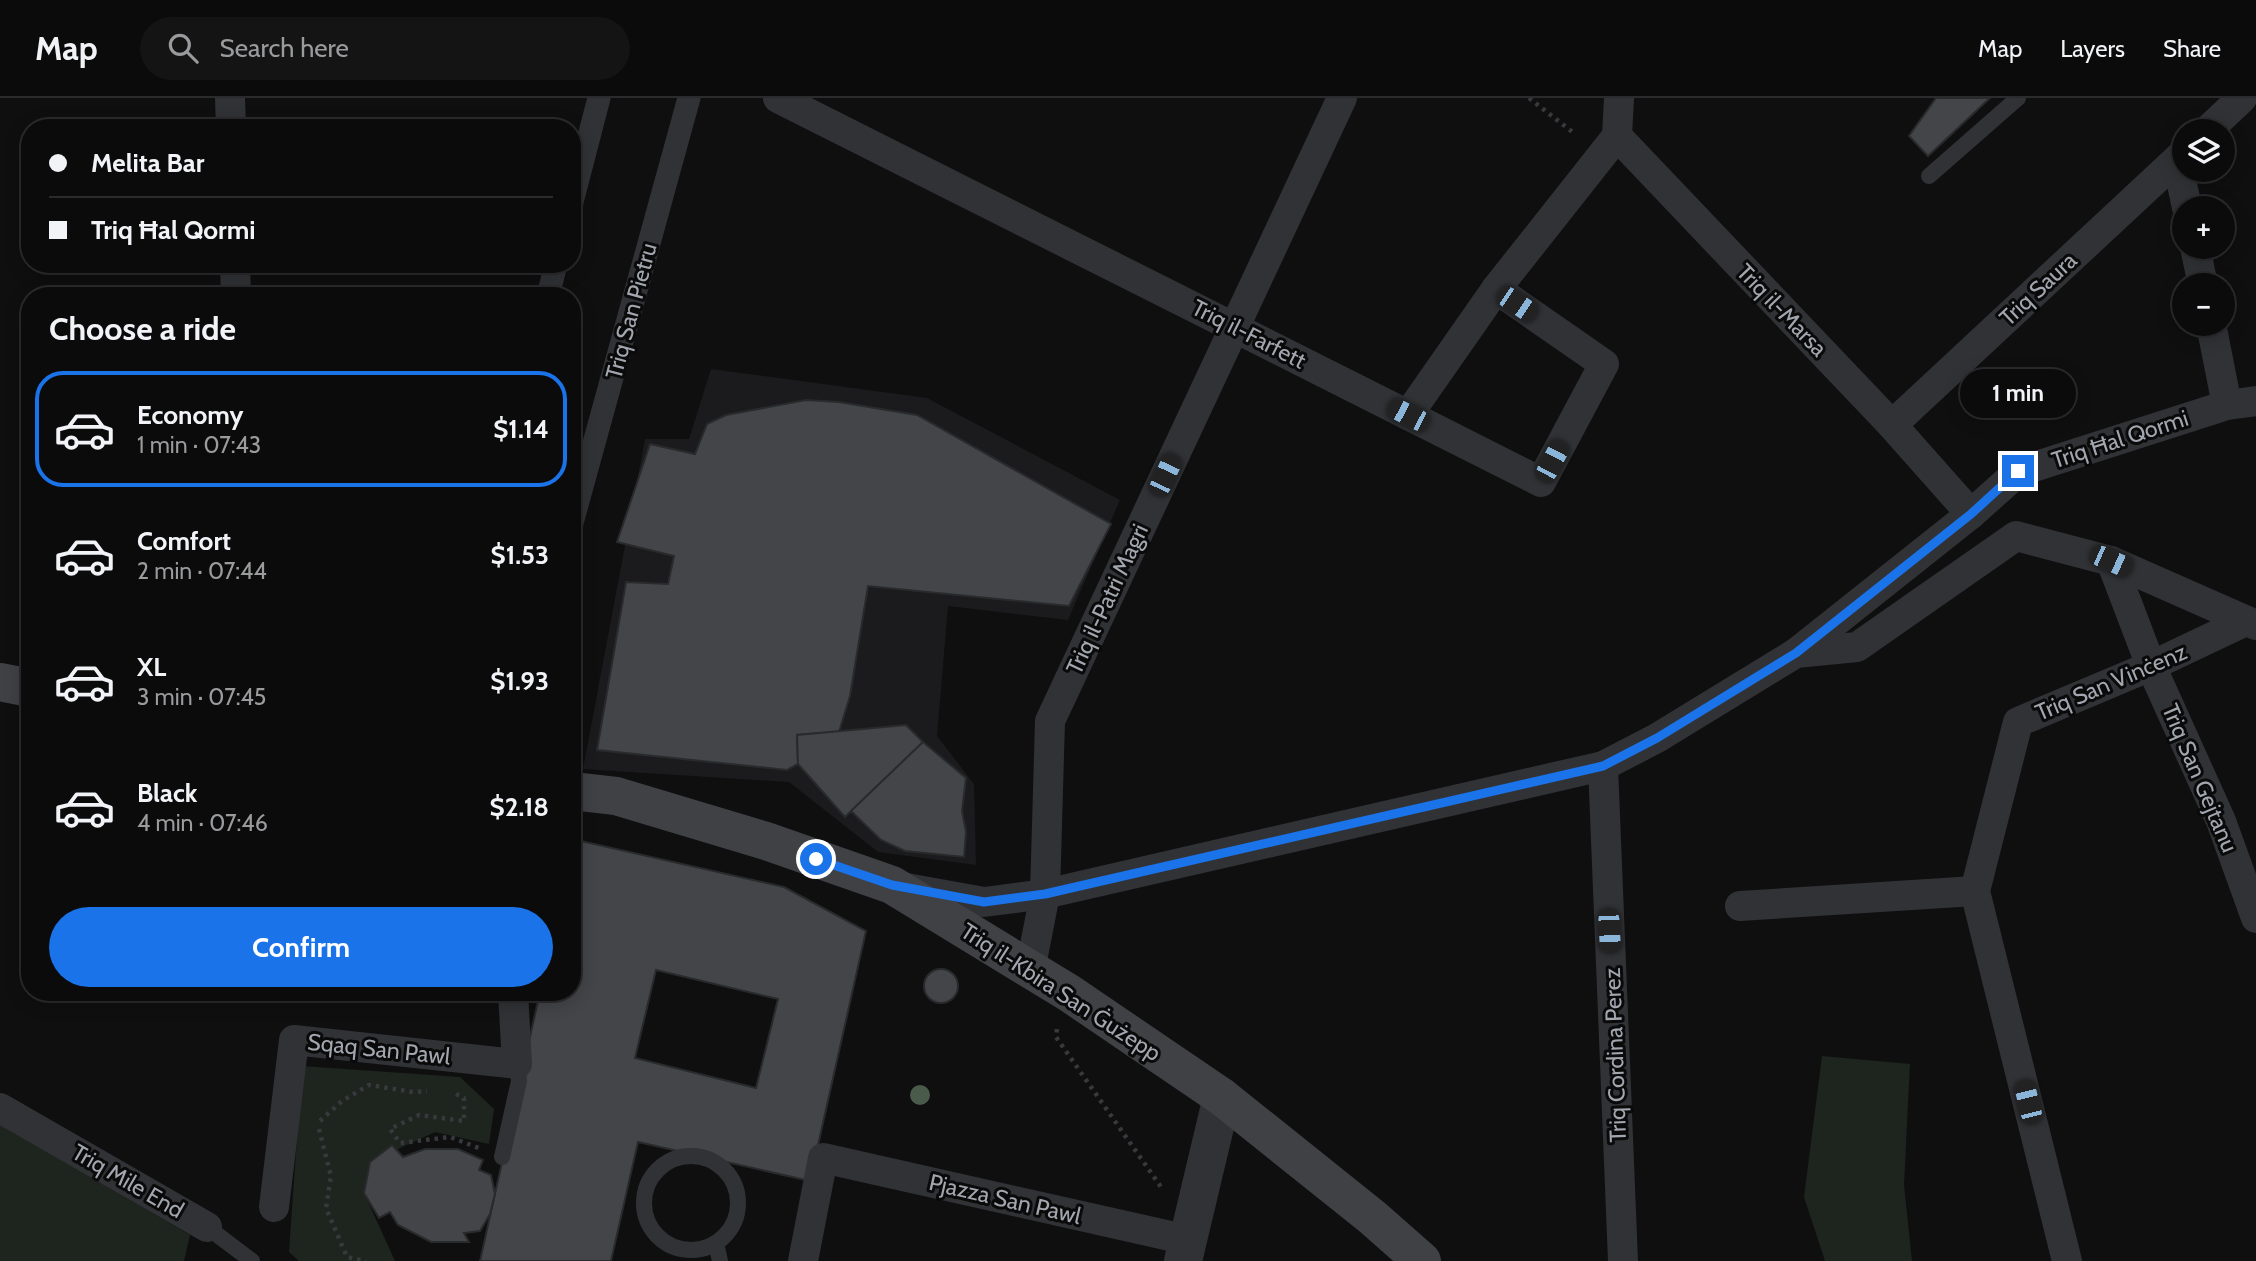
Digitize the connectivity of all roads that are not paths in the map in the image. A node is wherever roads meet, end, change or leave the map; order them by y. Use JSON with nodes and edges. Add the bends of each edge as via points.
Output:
{"nodes":[{"id":1,"x":230,"y":98,"type":"edge"},
{"id":2,"x":599,"y":98,"type":"edge"},
{"id":3,"x":689,"y":98,"type":"edge"},
{"id":4,"x":778,"y":98,"type":"edge"},
{"id":5,"x":1342,"y":98,"type":"edge"},
{"id":6,"x":1619,"y":98,"type":"edge"},
{"id":7,"x":2018,"y":98,"type":"edge"},
{"id":8,"x":2242,"y":98,"type":"edge"},
{"id":9,"x":231,"y":119,"type":"edge"},
{"id":10,"x":2220,"y":119,"type":"edge"},
{"id":11,"x":1610,"y":145,"type":"junction"},
{"id":12,"x":2172,"y":163,"type":"edge"},
{"id":13,"x":581,"y":167,"type":"edge"},
{"id":14,"x":1929,"y":176,"type":"dead end"},
{"id":15,"x":1496,"y":289,"type":"junction"},
{"id":16,"x":1234,"y":327,"type":"junction"},
{"id":17,"x":2216,"y":336,"type":"edge"},
{"id":18,"x":2242,"y":403,"type":"edge"},
{"id":19,"x":1408,"y":415,"type":"junction"},
{"id":20,"x":1892,"y":425,"type":"junction"},
{"id":21,"x":581,"y":490,"type":"edge"},
{"id":22,"x":1971,"y":514,"type":"junction"},
{"id":23,"x":2111,"y":561,"type":"junction"},
{"id":24,"x":2251,"y":623,"type":"edge"},
{"id":25,"x":1796,"y":653,"type":"junction"},
{"id":26,"x":2151,"y":666,"type":"junction"},
{"id":27,"x":0,"y":682,"type":"edge"},
{"id":28,"x":21,"y":686,"type":"edge"},
{"id":29,"x":1603,"y":766,"type":"junction"},
{"id":30,"x":581,"y":792,"type":"edge"},
{"id":31,"x":892,"y":885,"type":"junction"},
{"id":32,"x":1975,"y":891,"type":"junction"},
{"id":33,"x":1045,"y":894,"type":"junction"},
{"id":34,"x":1740,"y":906,"type":"dead end"},
{"id":35,"x":2256,"y":918,"type":"edge"},
{"id":36,"x":1030,"y":971,"type":"junction"},
{"id":37,"x":514,"y":1001,"type":"edge"},
{"id":38,"x":517,"y":1064,"type":"junction"},
{"id":39,"x":1222,"y":1097,"type":"junction"},
{"id":40,"x":0,"y":1108,"type":"edge"},
{"id":41,"x":502,"y":1157,"type":"road end"},
{"id":42,"x":274,"y":1207,"type":"dead end"},
{"id":43,"x":207,"y":1227,"type":"joint"},
{"id":44,"x":716,"y":1243,"type":"junction"},
{"id":45,"x":1187,"y":1243,"type":"edge"},
{"id":46,"x":252,"y":1261,"type":"edge"},
{"id":47,"x":720,"y":1261,"type":"edge"},
{"id":48,"x":803,"y":1261,"type":"edge"},
{"id":49,"x":1422,"y":1261,"type":"edge"},
{"id":50,"x":1623,"y":1261,"type":"edge"},
{"id":51,"x":2067,"y":1261,"type":"edge"}],
"edges":[{"from":1,"to":9,"type":"street"},
{"from":2,"to":13,"type":"street"},
{"from":3,"to":21,"type":"street","name":"Triq San Pietru"},
{"from":4,"to":16,"type":"street","name":"Triq il-Farfett"},
{"from":5,"to":16,"type":"street","name":"Triq il-Patri Magri"},
{"from":6,"to":11,"type":"street"},
{"from":7,"to":14,"type":"lane"},
{"from":8,"to":10,"type":"street"},
{"from":11,"to":15,"type":"street"},
{"from":11,"to":20,"type":"street","name":"Triq il-Marsa"},
{"from":12,"to":20,"type":"street","name":"Triq Saura"},
{"from":15,"to":19,"type":"street"},
{"from":15,"to":19,"type":"street","name":"Triq il-Farfett","via":[[1604,364],[1541,482]]},
{"from":16,"to":19,"type":"street","name":"Triq il-Farfett"},
{"from":16,"to":33,"type":"street","name":"Triq il-Patri Magri","via":[[1050,721]]},
{"from":17,"to":18,"type":"street"},
{"from":18,"to":22,"type":"street","name":"Triq Ħal Qormi","via":[[2018,471]]},
{"from":20,"to":22,"type":"street","name":"Triq il-Marsa"},
{"from":22,"to":25,"type":"street","name":"Triq Ħal Qormi"},
{"from":23,"to":24,"type":"street"},
{"from":23,"to":25,"type":"street","name":"Triq Ħal Qormi","via":[[2016,536],[1857,647]]},
{"from":23,"to":26,"type":"street","name":"Triq San Gejtanu"},
{"from":24,"to":26,"type":"street","name":"Triq San Vinċenz"},
{"from":25,"to":29,"type":"street","name":"Triq Ħal Qormi"},
{"from":26,"to":32,"type":"street","name":"Triq San Vinċenz","via":[[2018,722]]},
{"from":26,"to":35,"type":"street","name":"Triq San Gejtanu","via":[[2221,821]]},
{"from":27,"to":28,"type":"main road"},
{"from":29,"to":33,"type":"street","name":"Triq Ħal Qormi"},
{"from":29,"to":50,"type":"street","name":"Triq Cordina Perez"},
{"from":30,"to":31,"type":"main road","name":"Triq il-Kbira San Ġużepp","via":[[616,796]]},
{"from":31,"to":33,"type":"street","name":"Triq Ħal Qormi","via":[[984,902]]},
{"from":31,"to":36,"type":"main road","name":"Triq il-Kbira San Ġużepp"},
{"from":32,"to":34,"type":"street"},
{"from":32,"to":51,"type":"street","name":"Triq San Vinċenz"},
{"from":33,"to":36,"type":"street","name":"Triq il-Patri Magri"},
{"from":36,"to":39,"type":"main road","name":"Triq il-Kbira San Ġużepp"},
{"from":37,"to":38,"type":"street"},
{"from":38,"to":41,"type":"lane","via":[[519,1081]]},
{"from":38,"to":42,"type":"street","name":"Sqaq San Pawl","via":[[294,1040]]},
{"from":39,"to":45,"type":"street"},
{"from":39,"to":49,"type":"main road","name":"Triq il-Kbira San Ġużepp"},
{"from":40,"to":43,"type":"street","name":"Triq Mile End"},
{"from":43,"to":46,"type":"lane","name":"Triq Mile End"},
{"from":44,"to":44,"type":"lane","via":[[687,1250],[659,1238],[650,1226],[644,1213],[647,1183],[669,1161],[684,1156],[708,1159],[727,1173],[736,1187],[736,1219]]},
{"from":44,"to":47,"type":"lane"},
{"from":45,"to":48,"type":"street","name":"Pjazza San Pawl","via":[[823,1158]]}]}
